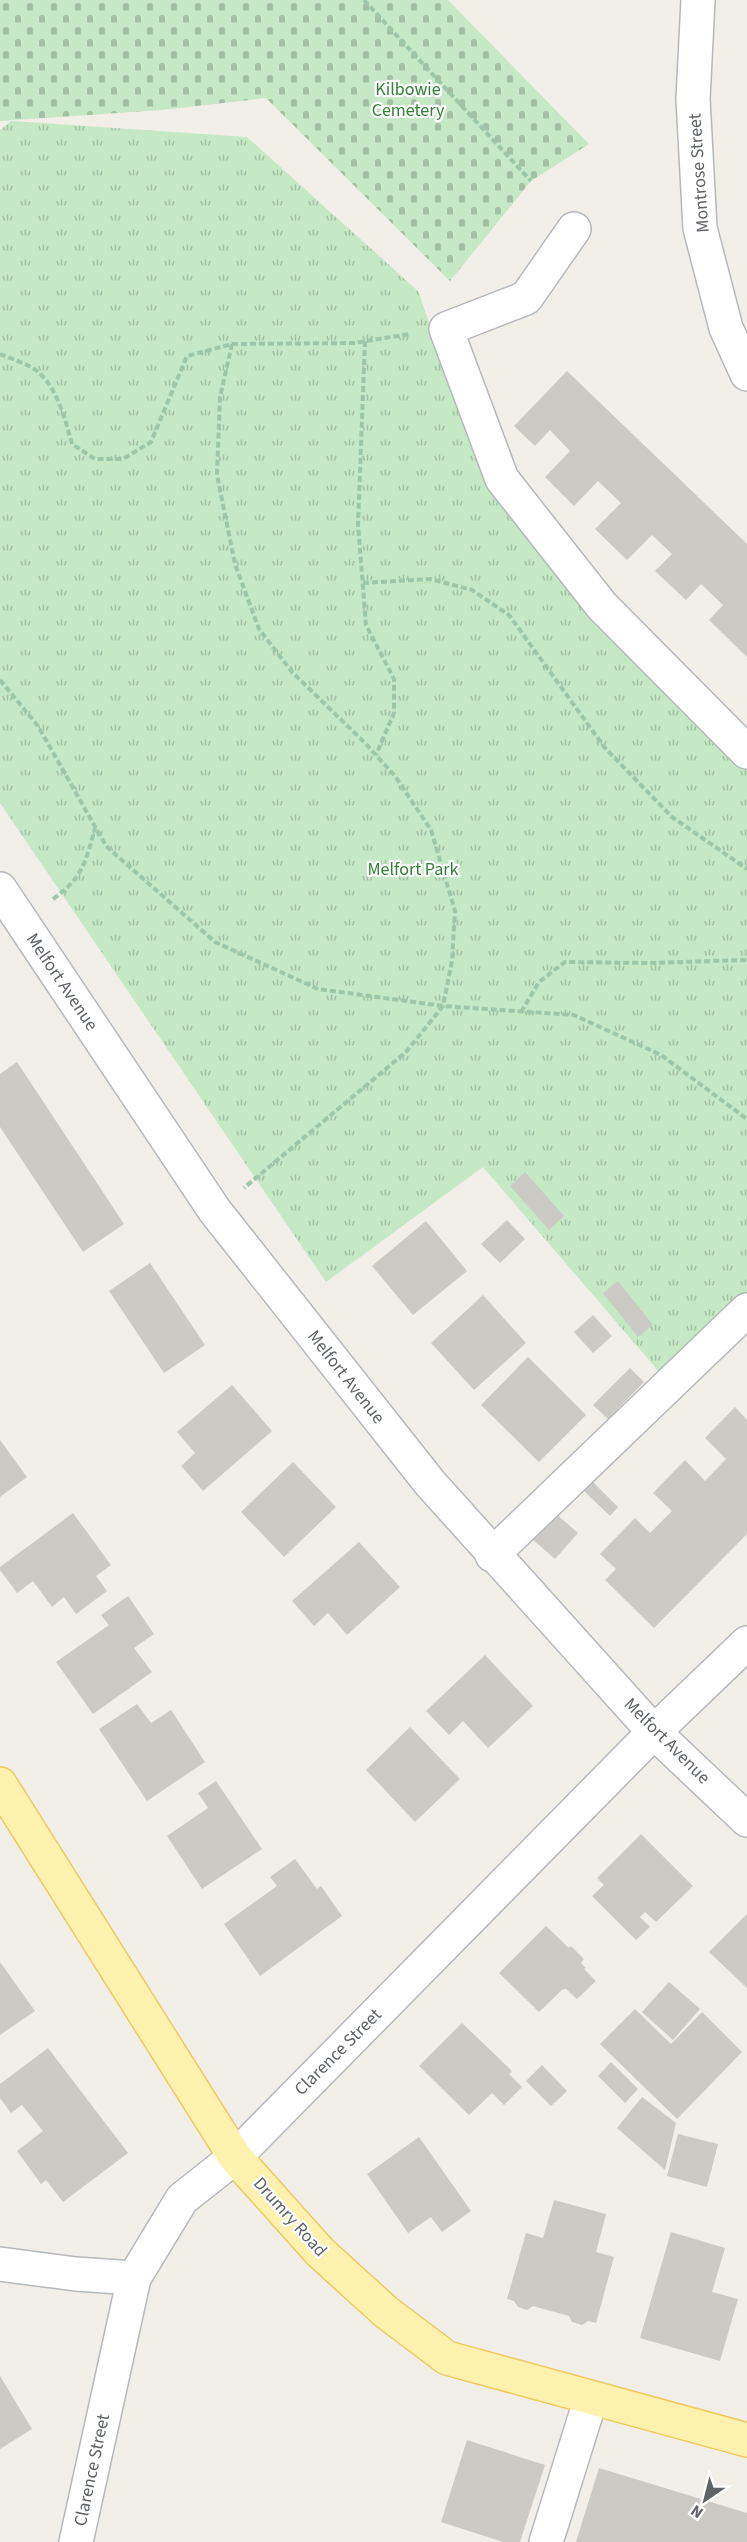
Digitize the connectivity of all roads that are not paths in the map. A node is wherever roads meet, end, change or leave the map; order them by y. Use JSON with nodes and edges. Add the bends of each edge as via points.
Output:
{"nodes":[{"id":1,"x":698,"y":0,"type":"edge"},
{"id":2,"x":574,"y":229,"type":"dead end"},
{"id":3,"x":747,"y":374,"type":"edge"},
{"id":4,"x":747,"y":752,"type":"edge"},
{"id":5,"x":0,"y":889,"type":"edge"},
{"id":6,"x":747,"y":1310,"type":"edge"},
{"id":7,"x":492,"y":1555,"type":"junction"},
{"id":8,"x":747,"y":1643,"type":"edge"},
{"id":9,"x":654,"y":1732,"type":"junction"},
{"id":10,"x":0,"y":1784,"type":"edge"},
{"id":11,"x":747,"y":1820,"type":"edge"},
{"id":12,"x":235,"y":2157,"type":"junction"},
{"id":13,"x":0,"y":2264,"type":"edge"},
{"id":14,"x":134,"y":2278,"type":"junction"},
{"id":15,"x":591,"y":2398,"type":"junction"},
{"id":16,"x":747,"y":2440,"type":"edge"},
{"id":17,"x":76,"y":2542,"type":"edge"},
{"id":18,"x":546,"y":2542,"type":"edge"}],
"edges":[{"from":1,"to":3,"type":"street","name":"Montrose Street","via":[[693,99],[700,228],[726,328]]},
{"from":2,"to":4,"type":"street","via":[[526,298],[446,329],[502,479],[602,606]]},
{"from":5,"to":7,"type":"street","name":"Melfort Avenue","via":[[215,1211],[430,1483]]},
{"from":6,"to":7,"type":"street"},
{"from":7,"to":9,"type":"street","name":"Melfort Avenue"},
{"from":8,"to":9,"type":"street","name":"Clarence Street"},
{"from":9,"to":11,"type":"street","name":"Melfort Avenue"},
{"from":9,"to":12,"type":"street","name":"Clarence Street"},
{"from":10,"to":12,"type":"main road","name":"Drumry Road"},
{"from":12,"to":14,"type":"street","name":"Clarence Street","via":[[182,2199]]},
{"from":12,"to":15,"type":"main road","name":"Drumry Road","via":[[320,2252],[386,2312],[447,2358]]},
{"from":13,"to":14,"type":"street"},
{"from":14,"to":17,"type":"street","name":"Clarence Street"},
{"from":15,"to":16,"type":"main road","name":"Drumry Road"},
{"from":15,"to":18,"type":"street"}]}
